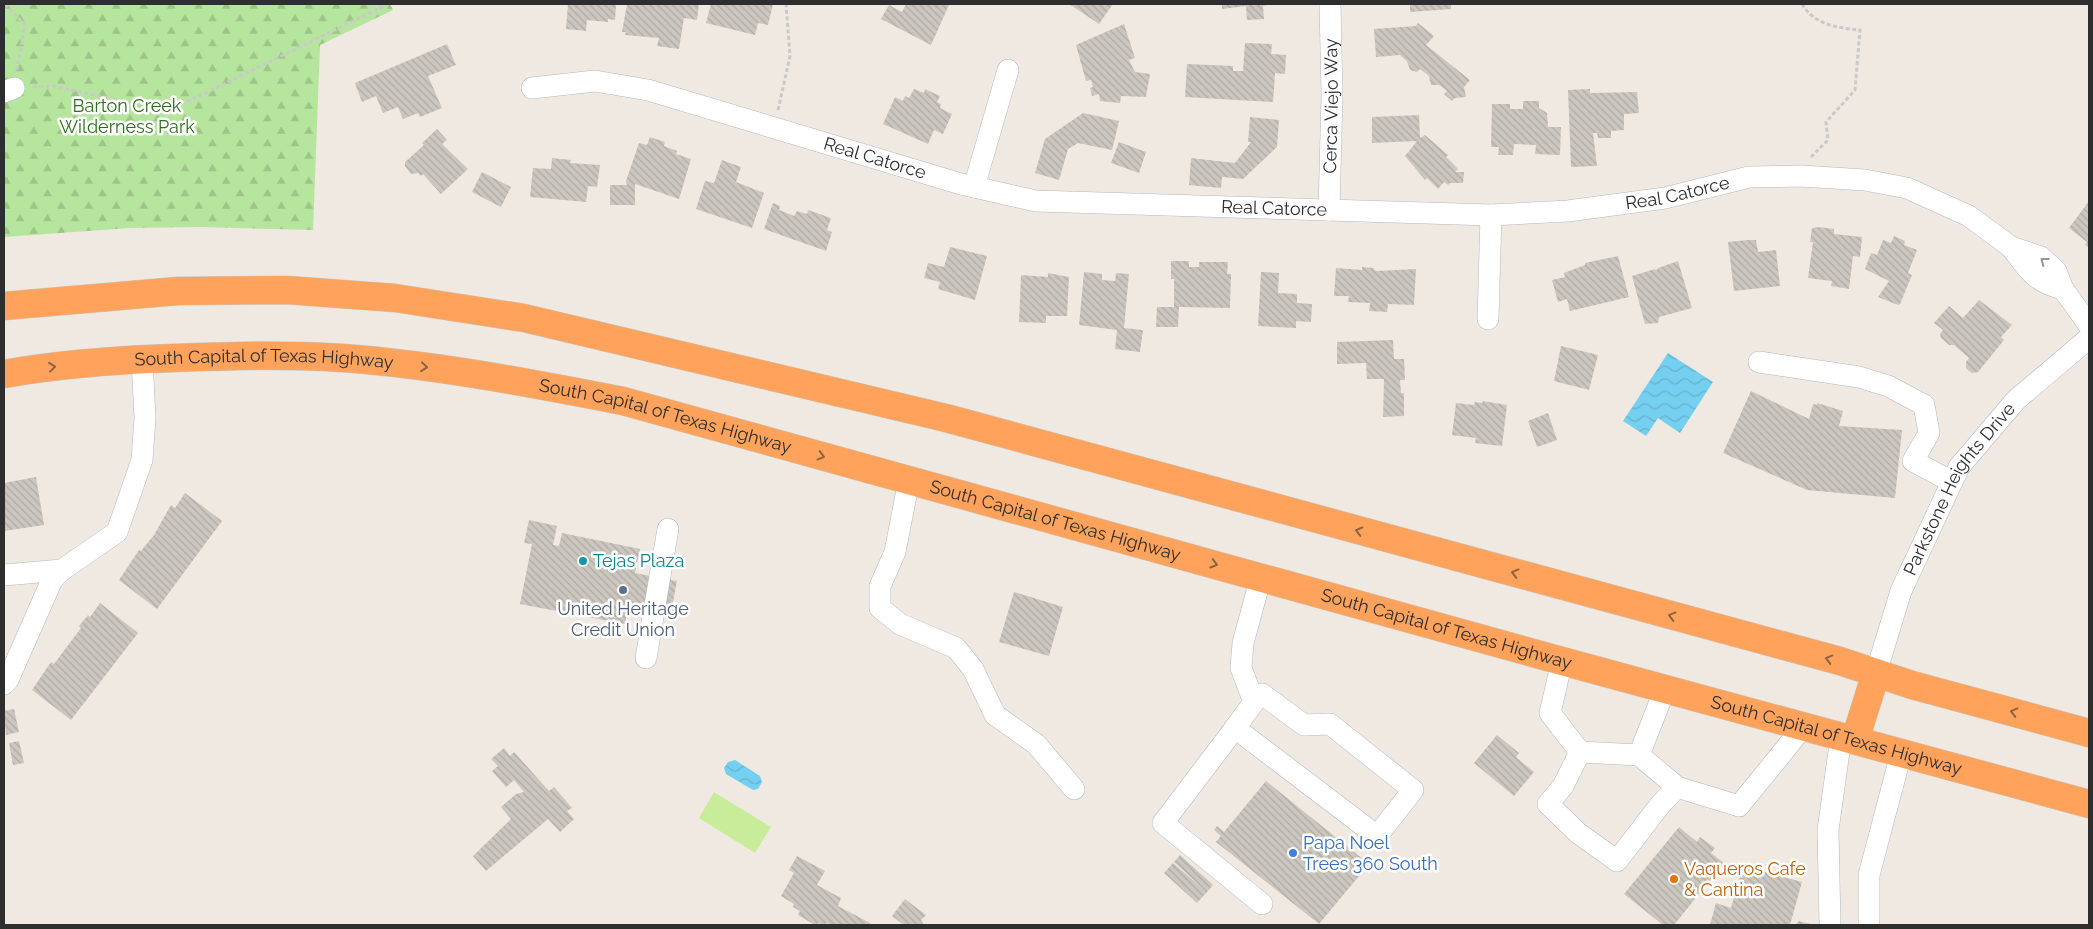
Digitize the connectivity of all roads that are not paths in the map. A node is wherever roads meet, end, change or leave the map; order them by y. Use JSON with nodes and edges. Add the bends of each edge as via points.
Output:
{"nodes":[{"id":1,"x":1330,"y":4,"type":"edge"},
{"id":2,"x":1008,"y":70,"type":"dead end"},
{"id":3,"x":532,"y":88,"type":"dead end"},
{"id":4,"x":974,"y":187,"type":"junction"},
{"id":5,"x":1329,"y":210,"type":"junction"},
{"id":6,"x":1491,"y":215,"type":"junction"},
{"id":7,"x":4,"y":306,"type":"edge"},
{"id":8,"x":1488,"y":319,"type":"dead end"},
{"id":9,"x":2089,"y":325,"type":"edge"},
{"id":10,"x":2089,"y":338,"type":"edge"},
{"id":11,"x":142,"y":359,"type":"junction"},
{"id":12,"x":1759,"y":362,"type":"dead end"},
{"id":13,"x":4,"y":374,"type":"edge"},
{"id":14,"x":909,"y":480,"type":"junction"},
{"id":15,"x":1952,"y":482,"type":"junction"},
{"id":16,"x":668,"y":529,"type":"dead end"},
{"id":17,"x":62,"y":570,"type":"junction"},
{"id":18,"x":4,"y":575,"type":"edge"},
{"id":19,"x":1261,"y":577,"type":"junction"},
{"id":20,"x":646,"y":658,"type":"dead end"},
{"id":21,"x":1562,"y":661,"type":"junction"},
{"id":22,"x":1876,"y":673,"type":"junction"},
{"id":23,"x":4,"y":684,"type":"edge"},
{"id":24,"x":1665,"y":689,"type":"junction"},
{"id":25,"x":1254,"y":702,"type":"junction"},
{"id":26,"x":1804,"y":726,"type":"junction"},
{"id":27,"x":1235,"y":728,"type":"junction"},
{"id":28,"x":2089,"y":732,"type":"edge"},
{"id":29,"x":1848,"y":738,"type":"junction"},
{"id":30,"x":1580,"y":752,"type":"junction"},
{"id":31,"x":1901,"y":754,"type":"junction"},
{"id":32,"x":1639,"y":755,"type":"junction"},
{"id":33,"x":1677,"y":787,"type":"junction"},
{"id":34,"x":1074,"y":789,"type":"dead end"},
{"id":35,"x":2089,"y":804,"type":"edge"},
{"id":36,"x":1262,"y":904,"type":"dead end"},
{"id":37,"x":1830,"y":925,"type":"edge"},
{"id":38,"x":1869,"y":925,"type":"edge"}],
"edges":[{"from":1,"to":5,"type":"street","name":"Cerca Viejo Way"},
{"from":2,"to":4,"type":"street"},
{"from":3,"to":4,"type":"street","name":"Real Catorce","via":[[595,81],[648,90]]},
{"from":4,"to":5,"type":"street","name":"Real Catorce","via":[[1036,201]]},
{"from":5,"to":6,"type":"street","name":"Real Catorce"},
{"from":6,"to":8,"type":"street"},
{"from":6,"to":9,"type":"street","name":"Real Catorce","via":[[1568,211],[1665,198],[1749,177],[1865,180],[1908,188],[1968,216],[2011,247],[2027,269],[2044,284],[2063,289]]},
{"from":22,"to":7,"type":"highway","one_way":true,"via":[[946,418],[524,318],[395,298],[287,290],[178,291]]},
{"from":10,"to":15,"type":"street","name":"Parkstone Heights Drive","via":[[2016,400],[1958,467]]},
{"from":13,"to":11,"type":"highway","name":"South Capital of Texas Highway","one_way":true},
{"from":11,"to":14,"type":"highway","name":"South Capital of Texas Highway","one_way":true,"via":[[242,356],[343,358],[444,369],[623,401]]},
{"from":11,"to":17,"type":"street","via":[[142,460],[118,532]]},
{"from":12,"to":15,"type":"street","via":[[1859,377],[1888,386],[1924,405],[1929,433],[1913,461]]},
{"from":14,"to":19,"type":"highway","name":"South Capital of Texas Highway","one_way":true},
{"from":14,"to":34,"type":"street","via":[[895,552],[880,586],[880,608],[900,624],[956,648],[974,669],[995,715],[1036,744]]},
{"from":15,"to":22,"type":"street","name":"Parkstone Heights Drive","via":[[1901,591]]},
{"from":16,"to":20,"type":"street"},
{"from":17,"to":18,"type":"street"},
{"from":17,"to":23,"type":"street","via":[[52,580]]},
{"from":19,"to":21,"type":"highway","name":"South Capital of Texas Highway"},
{"from":19,"to":25,"type":"street","via":[[1243,643],[1241,668]]},
{"from":21,"to":24,"type":"highway","name":"South Capital of Texas Highway"},
{"from":21,"to":30,"type":"street","via":[[1550,714]]},
{"from":28,"to":22,"type":"highway","one_way":true},
{"from":22,"to":29,"type":"highway"},
{"from":24,"to":26,"type":"highway","name":"South Capital of Texas Highway"},
{"from":24,"to":32,"type":"street"},
{"from":25,"to":27,"type":"street"},
{"from":25,"to":27,"type":"street","via":[[1262,694],[1304,725],[1330,724],[1413,790],[1377,836]]},
{"from":26,"to":29,"type":"highway","name":"South Capital of Texas Highway"},
{"from":26,"to":33,"type":"street","via":[[1739,806]]},
{"from":27,"to":36,"type":"street","via":[[1163,823]]},
{"from":29,"to":31,"type":"highway","name":"South Capital of Texas Highway"},
{"from":29,"to":37,"type":"street","via":[[1828,830]]},
{"from":30,"to":32,"type":"street"},
{"from":30,"to":33,"type":"street","via":[[1563,786],[1548,804],[1578,833],[1617,861]]},
{"from":31,"to":35,"type":"highway","name":"South Capital of Texas Highway"},
{"from":31,"to":38,"type":"street","via":[[1869,875]]},
{"from":32,"to":33,"type":"street"}]}
